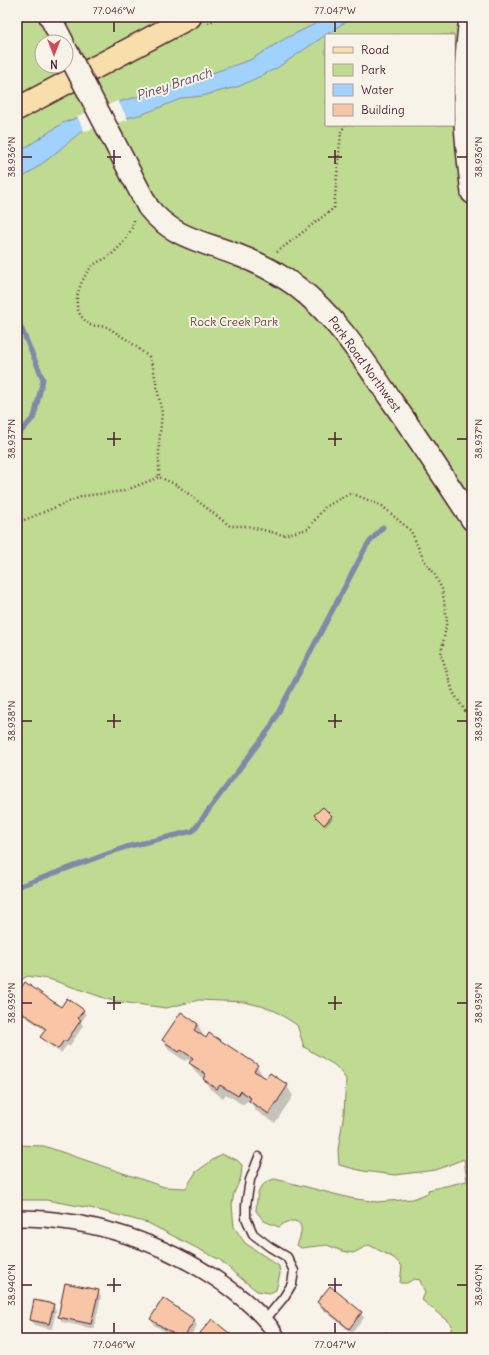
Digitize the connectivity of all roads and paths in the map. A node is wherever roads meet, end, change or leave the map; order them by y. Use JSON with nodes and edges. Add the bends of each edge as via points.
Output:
{"nodes":[{"id":1,"x":50,"y":17,"type":"edge"},
{"id":2,"x":190,"y":17,"type":"edge"},
{"id":3,"x":470,"y":17,"type":"edge"},
{"id":4,"x":59,"y":34,"type":"edge"},
{"id":5,"x":74,"y":66,"type":"edge"},
{"id":6,"x":17,"y":109,"type":"edge"},
{"id":7,"x":344,"y":126,"type":"edge"},
{"id":8,"x":472,"y":193,"type":"edge"},
{"id":9,"x":141,"y":214,"type":"junction"},
{"id":10,"x":275,"y":252,"type":"dead end"},
{"id":11,"x":159,"y":477,"type":"junction"},
{"id":12,"x":472,"y":520,"type":"edge"},
{"id":13,"x":17,"y":523,"type":"edge"},
{"id":14,"x":472,"y":722,"type":"edge"},
{"id":15,"x":259,"y":1157,"type":"dead end"},
{"id":16,"x":17,"y":1218,"type":"edge"},
{"id":17,"x":265,"y":1320,"type":"junction"},
{"id":18,"x":278,"y":1338,"type":"edge"}],
"edges":[{"from":1,"to":4,"type":"street"},
{"from":2,"to":6,"type":"main road"},
{"from":3,"to":8,"type":"street","via":[[464,98]]},
{"from":5,"to":9,"type":"street","name":"Park Road Northwest","bridge":true},
{"from":7,"to":10,"type":"path","via":[[334,208]]},
{"from":9,"to":11,"type":"path","via":[[125,241],[108,258],[94,265],[81,283],[78,310],[89,325],[106,327],[129,341],[149,357],[154,367],[162,413]]},
{"from":9,"to":12,"type":"street","name":"Park Road Northwest","via":[[175,232],[265,268],[295,286],[322,309],[362,358]]},
{"from":11,"to":13,"type":"path","via":[[124,490],[83,496]]},
{"from":11,"to":14,"type":"path","via":[[177,485],[230,526],[247,526],[283,535],[308,529],[325,507],[351,493],[382,506],[412,531],[424,560],[442,589],[447,620],[441,654],[453,692]]},
{"from":15,"to":17,"type":"lane","via":[[250,1180],[246,1218],[254,1234],[287,1257],[294,1271],[292,1284]]},
{"from":16,"to":17,"type":"street","via":[[89,1226],[126,1235],[158,1247],[209,1274]]},
{"from":17,"to":18,"type":"street"}]}
